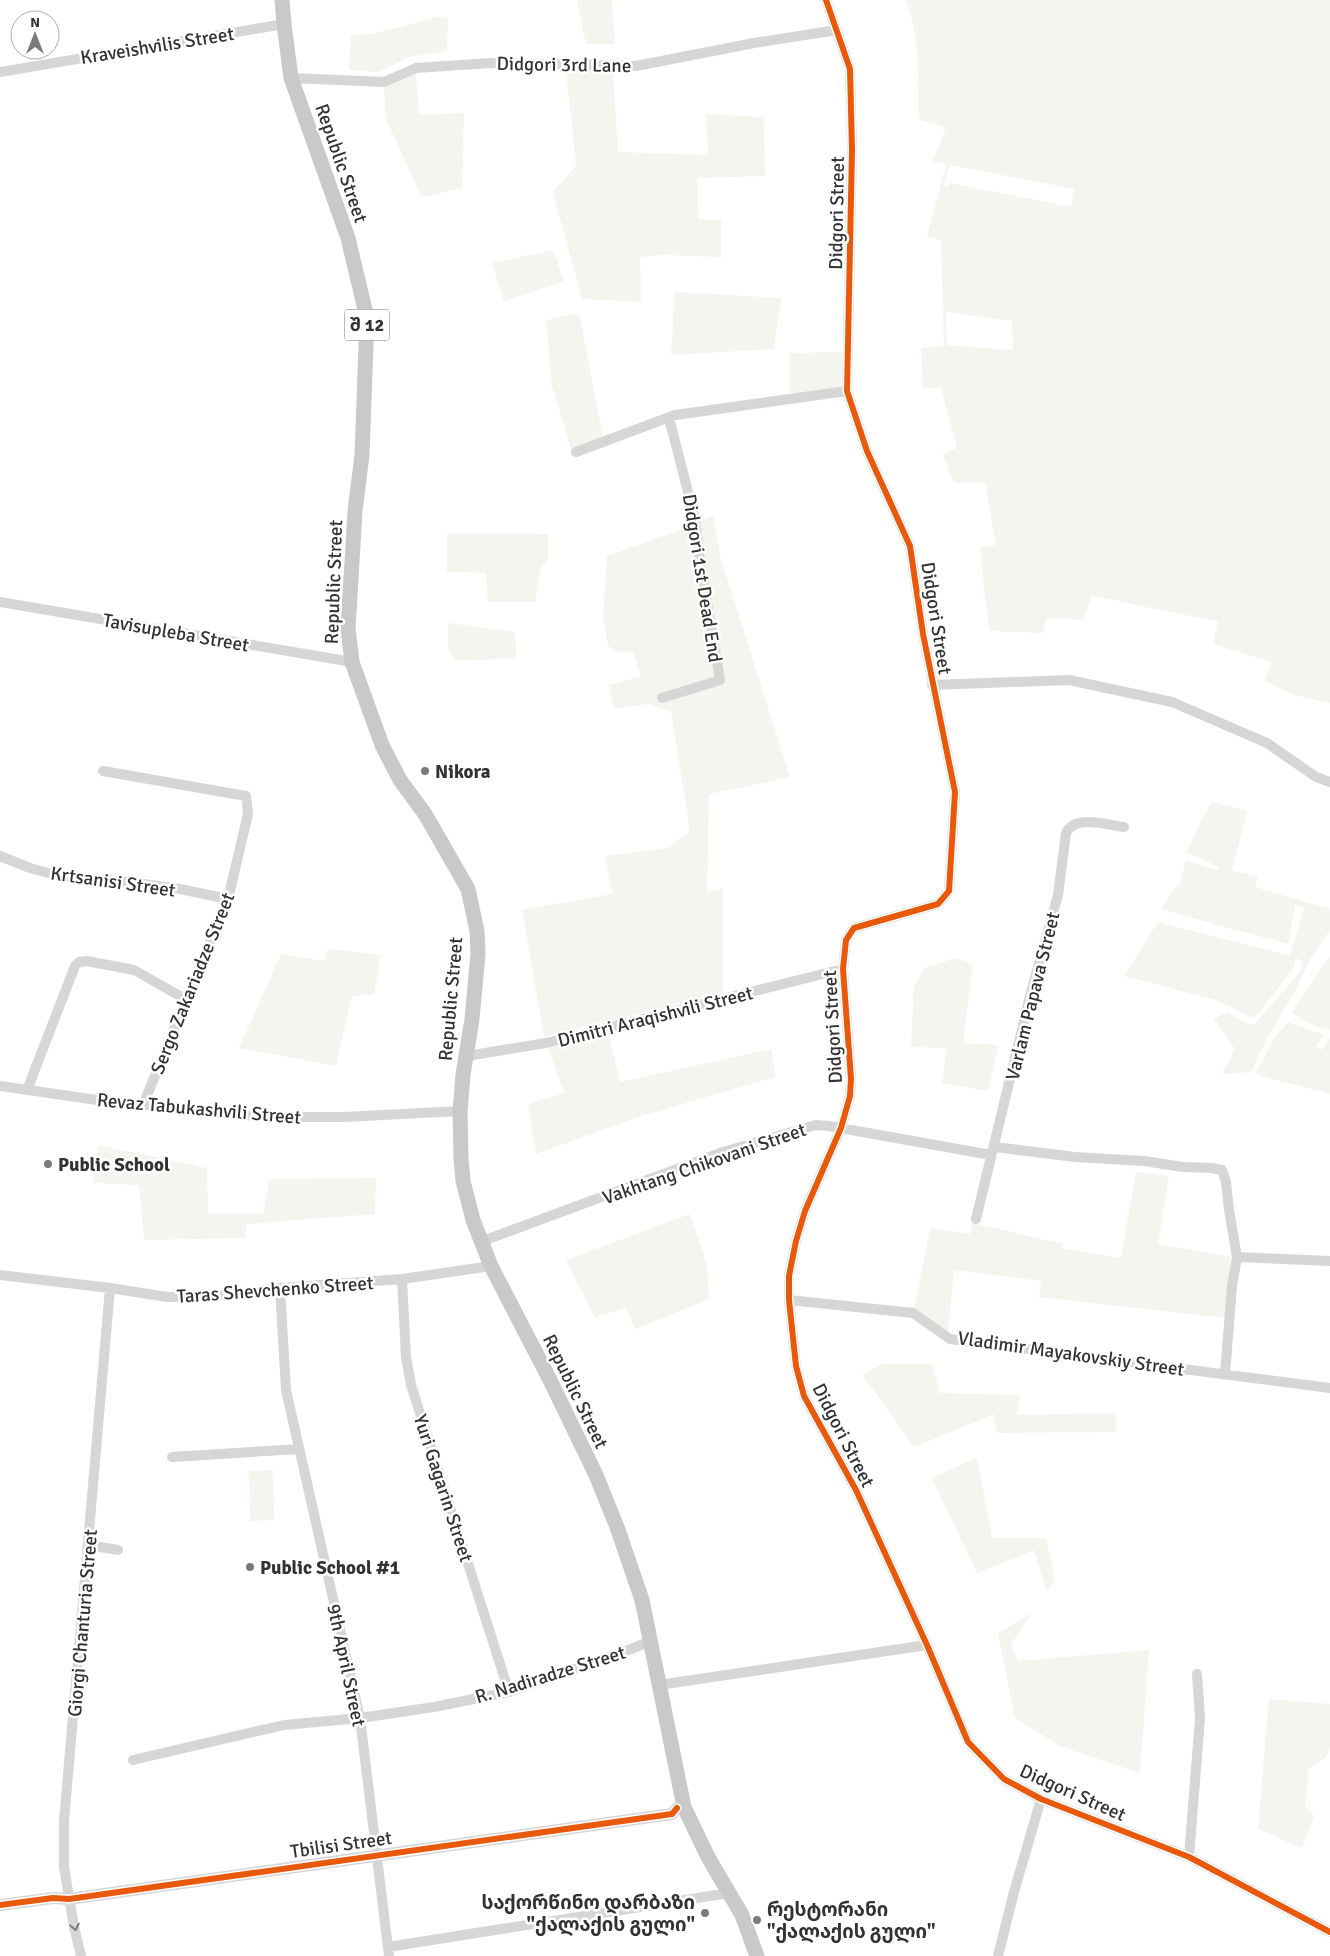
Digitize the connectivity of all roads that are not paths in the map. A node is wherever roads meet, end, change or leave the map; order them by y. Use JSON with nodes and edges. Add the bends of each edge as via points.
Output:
{"nodes":[{"id":1,"x":282,"y":0,"type":"edge"},
{"id":2,"x":826,"y":0,"type":"edge"},
{"id":3,"x":284,"y":24,"type":"junction"},
{"id":4,"x":838,"y":30,"type":"junction"},
{"id":5,"x":0,"y":72,"type":"edge"},
{"id":6,"x":291,"y":78,"type":"junction"},
{"id":7,"x":847,"y":391,"type":"junction"},
{"id":8,"x":669,"y":418,"type":"junction"},
{"id":9,"x":576,"y":452,"type":"dead end"},
{"id":10,"x":0,"y":602,"type":"edge"},
{"id":11,"x":352,"y":662,"type":"junction"},
{"id":12,"x":932,"y":686,"type":"junction"},
{"id":13,"x":662,"y":698,"type":"dead end"},
{"id":14,"x":103,"y":771,"type":"dead end"},
{"id":15,"x":1330,"y":782,"type":"edge"},
{"id":16,"x":1124,"y":827,"type":"dead end"},
{"id":17,"x":0,"y":856,"type":"edge"},
{"id":18,"x":228,"y":899,"type":"junction"},
{"id":19,"x":843,"y":969,"type":"junction"},
{"id":20,"x":187,"y":1000,"type":"junction"},
{"id":21,"x":467,"y":1056,"type":"junction"},
{"id":22,"x":0,"y":1086,"type":"edge"},
{"id":23,"x":27,"y":1090,"type":"junction"},
{"id":24,"x":143,"y":1105,"type":"junction"},
{"id":25,"x":460,"y":1111,"type":"junction"},
{"id":26,"x":841,"y":1128,"type":"junction"},
{"id":27,"x":993,"y":1151,"type":"junction"},
{"id":28,"x":976,"y":1219,"type":"dead end"},
{"id":29,"x":480,"y":1242,"type":"junction"},
{"id":30,"x":1238,"y":1257,"type":"junction"},
{"id":31,"x":1330,"y":1261,"type":"edge"},
{"id":32,"x":491,"y":1266,"type":"junction"},
{"id":33,"x":0,"y":1275,"type":"edge"},
{"id":34,"x":402,"y":1280,"type":"junction"},
{"id":35,"x":110,"y":1288,"type":"junction"},
{"id":36,"x":280,"y":1288,"type":"junction"},
{"id":37,"x":789,"y":1300,"type":"junction"},
{"id":38,"x":1225,"y":1374,"type":"junction"},
{"id":39,"x":1330,"y":1388,"type":"edge"},
{"id":40,"x":299,"y":1449,"type":"junction"},
{"id":41,"x":172,"y":1458,"type":"dead end"},
{"id":42,"x":89,"y":1545,"type":"junction"},
{"id":43,"x":118,"y":1550,"type":"dead end"},
{"id":44,"x":650,"y":1641,"type":"junction"},
{"id":45,"x":927,"y":1646,"type":"junction"},
{"id":46,"x":1197,"y":1674,"type":"dead end"},
{"id":47,"x":660,"y":1685,"type":"junction"},
{"id":48,"x":509,"y":1692,"type":"junction"},
{"id":49,"x":360,"y":1718,"type":"junction"},
{"id":50,"x":133,"y":1760,"type":"dead end"},
{"id":51,"x":1041,"y":1799,"type":"junction"},
{"id":52,"x":680,"y":1808,"type":"junction"},
{"id":53,"x":376,"y":1850,"type":"junction"},
{"id":54,"x":1189,"y":1857,"type":"junction"},
{"id":55,"x":729,"y":1893,"type":"junction"},
{"id":56,"x":68,"y":1894,"type":"junction"},
{"id":57,"x":0,"y":1906,"type":"edge"},
{"id":58,"x":1330,"y":1932,"type":"edge"},
{"id":59,"x":389,"y":1952,"type":"edge"},
{"id":60,"x":81,"y":1956,"type":"edge"},
{"id":61,"x":757,"y":1956,"type":"edge"},
{"id":62,"x":998,"y":1956,"type":"edge"}],
"edges":[{"from":1,"to":3,"type":"main road","name":"Republic Street","number":"შ 12"},
{"from":2,"to":4,"type":"street","name":"Didgori Street"},
{"from":3,"to":5,"type":"street","name":"Kraveishvilis Street"},
{"from":3,"to":6,"type":"main road","name":"Republic Street","number":"შ 12"},
{"from":4,"to":6,"type":"street","name":"Didgori 3rd Lane","via":[[636,66],[491,63],[416,68],[384,82]]},
{"from":4,"to":7,"type":"street","name":"Didgori Street","via":[[850,69],[851,87]]},
{"from":6,"to":11,"type":"main road","name":"Republic Street","number":"შ 12","via":[[348,238],[367,318],[362,455],[348,628]]},
{"from":7,"to":8,"type":"street"},
{"from":7,"to":12,"type":"street","name":"Didgori Street","via":[[867,451],[910,546]]},
{"from":8,"to":9,"type":"street"},
{"from":8,"to":13,"type":"street","name":"Didgori 1st Dead End","via":[[695,519],[720,680]]},
{"from":10,"to":11,"type":"street","name":"Tavisupleba Street"},
{"from":11,"to":21,"type":"main road","name":"Republic Street","via":[[382,745],[468,889],[477,931],[478,954]]},
{"from":12,"to":15,"type":"street","via":[[1069,680],[1172,702],[1267,743],[1316,777]]},
{"from":12,"to":19,"type":"street","name":"Didgori Street","via":[[955,792],[949,891],[938,904],[854,928],[846,940]]},
{"from":14,"to":18,"type":"street","name":"Sergo Zakariadze Street","via":[[246,796],[248,814]]},
{"from":16,"to":27,"type":"street","name":"Varlam Papava Street","via":[[1077,822],[1066,833],[1058,894]]},
{"from":17,"to":18,"type":"street","name":"Krtsanisi Street","via":[[59,876],[129,882]]},
{"from":18,"to":20,"type":"street","name":"Sergo Zakariadze Street"},
{"from":19,"to":21,"type":"street","name":"Dimitri Araqishvili Street","via":[[546,1043]]},
{"from":19,"to":26,"type":"street","name":"Didgori Street","via":[[851,1079]]},
{"from":20,"to":23,"type":"street","via":[[134,970],[79,962]]},
{"from":20,"to":24,"type":"street","name":"Sergo Zakariadze Street"},
{"from":21,"to":25,"type":"main road","name":"Republic Street"},
{"from":22,"to":23,"type":"street","name":"Revaz Tabukashvili Street"},
{"from":23,"to":24,"type":"street","name":"Revaz Tabukashvili Street"},
{"from":24,"to":25,"type":"street","name":"Revaz Tabukashvili Street","via":[[263,1117]]},
{"from":25,"to":29,"type":"main road","name":"Republic Street","via":[[464,1182]]},
{"from":26,"to":27,"type":"street","name":"Vakhtang Chikovani Street"},
{"from":26,"to":29,"type":"street","name":"Vakhtang Chikovani Street","via":[[816,1125],[723,1152]]},
{"from":26,"to":37,"type":"street","name":"Didgori Street","via":[[805,1211],[789,1276]]},
{"from":27,"to":28,"type":"street","name":"Varlam Papava Street"},
{"from":27,"to":30,"type":"street","name":"Vakhtang Chikovani Street","via":[[1144,1161],[1222,1170]]},
{"from":29,"to":32,"type":"main road","name":"Republic Street"},
{"from":30,"to":31,"type":"street"},
{"from":30,"to":38,"type":"street","via":[[1232,1286]]},
{"from":32,"to":34,"type":"street","name":"Taras Shevchenko Street"},
{"from":32,"to":44,"type":"main road","name":"Republic Street","via":[[596,1475],[642,1600]]},
{"from":33,"to":35,"type":"street","name":"Taras Shevchenko Street"},
{"from":34,"to":36,"type":"street","name":"Taras Shevchenko Street"},
{"from":34,"to":48,"type":"street","name":"Yuri Gagarin Street","via":[[406,1357],[411,1385]]},
{"from":35,"to":36,"type":"street","name":"Taras Shevchenko Street","via":[[167,1297]]},
{"from":35,"to":42,"type":"street","name":"Giorgi Chanturia Street"},
{"from":36,"to":40,"type":"street","name":"9th April Street","via":[[286,1390]]},
{"from":37,"to":38,"type":"street","name":"Vladimir Mayakovskiy Street","via":[[913,1313],[950,1339]]},
{"from":37,"to":45,"type":"street","name":"Didgori Street","via":[[796,1366],[804,1396],[856,1490]]},
{"from":38,"to":39,"type":"street","name":"Vladimir Mayakovskiy Street"},
{"from":40,"to":41,"type":"street"},
{"from":40,"to":49,"type":"street","name":"9th April Street"},
{"from":42,"to":43,"type":"street"},
{"from":42,"to":56,"type":"street","name":"Giorgi Chanturia Street","via":[[64,1821],[64,1867]]},
{"from":44,"to":47,"type":"main road","name":"Republic Street"},
{"from":44,"to":48,"type":"street","name":"R. Nadiradze Street"},
{"from":45,"to":47,"type":"street"},
{"from":45,"to":51,"type":"street","name":"Didgori Street","via":[[968,1742],[1004,1779]]},
{"from":46,"to":54,"type":"street","via":[[1200,1718]]},
{"from":47,"to":52,"type":"main road","name":"Republic Street"},
{"from":48,"to":49,"type":"street","name":"R. Nadiradze Street"},
{"from":49,"to":50,"type":"street","name":"R. Nadiradze Street","via":[[284,1726]]},
{"from":49,"to":53,"type":"street","name":"9th April Street"},
{"from":51,"to":54,"type":"street","name":"Didgori Street"},
{"from":51,"to":62,"type":"street"},
{"from":52,"to":53,"type":"street","name":"Tbilisi Street","via":[[672,1814]]},
{"from":52,"to":55,"type":"main road","name":"Republic Street"},
{"from":53,"to":56,"type":"street","name":"Tbilisi Street"},
{"from":53,"to":59,"type":"street","name":"9th April Street"},
{"from":54,"to":58,"type":"street","name":"Didgori Street"},
{"from":55,"to":59,"type":"street"},
{"from":55,"to":61,"type":"main road","name":"Republic Street","via":[[742,1915]]},
{"from":56,"to":57,"type":"street","name":"Tbilisi Street"},
{"from":56,"to":60,"type":"street","name":"Giorgi Chanturia Street","one_way":true}]}
